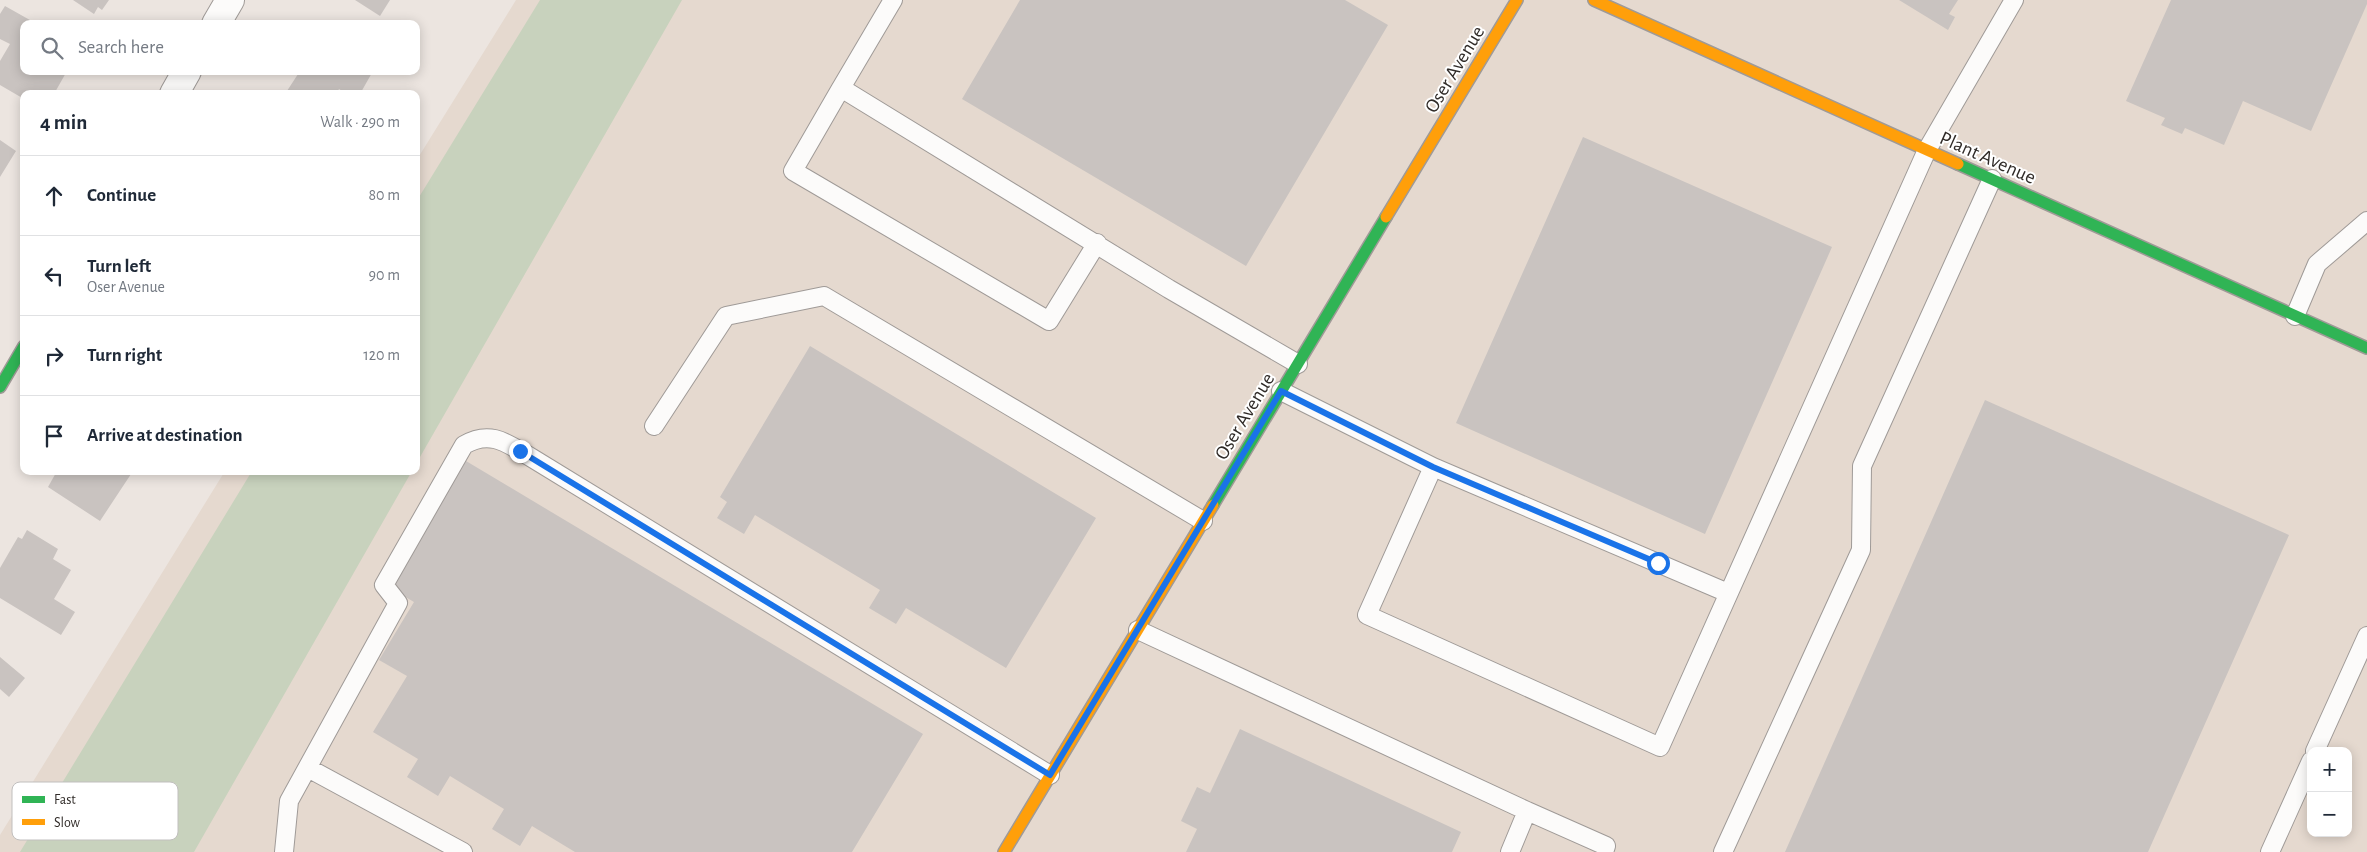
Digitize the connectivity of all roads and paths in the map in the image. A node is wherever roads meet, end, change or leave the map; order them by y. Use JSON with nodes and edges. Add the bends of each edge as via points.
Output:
{"nodes":[{"id":1,"x":230,"y":0,"type":"edge"},
{"id":2,"x":893,"y":0,"type":"edge"},
{"id":3,"x":1594,"y":0,"type":"edge"},
{"id":4,"x":2014,"y":0,"type":"edge"},
{"id":5,"x":1510,"y":3,"type":"edge"},
{"id":6,"x":218,"y":20,"type":"edge"},
{"id":7,"x":185,"y":75,"type":"edge"},
{"id":8,"x":841,"y":88,"type":"junction"},
{"id":9,"x":176,"y":90,"type":"edge"},
{"id":10,"x":1927,"y":150,"type":"junction"},
{"id":11,"x":1992,"y":179,"type":"junction"},
{"id":12,"x":2367,"y":221,"type":"edge"},
{"id":13,"x":1097,"y":243,"type":"junction"},
{"id":14,"x":2295,"y":316,"type":"junction"},
{"id":15,"x":2367,"y":348,"type":"edge"},
{"id":16,"x":20,"y":353,"type":"edge"},
{"id":17,"x":1298,"y":364,"type":"junction"},
{"id":18,"x":0,"y":387,"type":"edge"},
{"id":19,"x":1281,"y":391,"type":"junction"},
{"id":20,"x":654,"y":426,"type":"dead end"},
{"id":21,"x":1433,"y":467,"type":"junction"},
{"id":22,"x":1203,"y":521,"type":"junction"},
{"id":23,"x":1728,"y":593,"type":"junction"},
{"id":24,"x":1138,"y":630,"type":"junction"},
{"id":25,"x":2367,"y":636,"type":"edge"},
{"id":26,"x":2317,"y":747,"type":"edge"},
{"id":27,"x":308,"y":768,"type":"junction"},
{"id":28,"x":2307,"y":770,"type":"edge"},
{"id":29,"x":1050,"y":775,"type":"junction"},
{"id":30,"x":1527,"y":811,"type":"junction"},
{"id":31,"x":284,"y":852,"type":"edge"},
{"id":32,"x":463,"y":852,"type":"edge"},
{"id":33,"x":1004,"y":852,"type":"edge"},
{"id":34,"x":1510,"y":852,"type":"edge"},
{"id":35,"x":1604,"y":852,"type":"edge"},
{"id":36,"x":1723,"y":852,"type":"edge"},
{"id":37,"x":2270,"y":852,"type":"edge"}],
"edges":[{"from":1,"to":6,"type":"street"},
{"from":2,"to":8,"type":"lane"},
{"from":3,"to":10,"type":"street","name":"Plant Avenue"},
{"from":4,"to":10,"type":"lane"},
{"from":5,"to":17,"type":"street","name":"Oser Avenue"},
{"from":7,"to":9,"type":"street"},
{"from":8,"to":13,"type":"lane"},
{"from":8,"to":13,"type":"lane","via":[[793,171],[1049,321]]},
{"from":10,"to":11,"type":"street","name":"Plant Avenue"},
{"from":10,"to":23,"type":"lane"},
{"from":11,"to":14,"type":"street","name":"Plant Avenue"},
{"from":11,"to":36,"type":"lane","via":[[1862,466],[1861,550]]},
{"from":12,"to":14,"type":"lane","via":[[2317,264]]},
{"from":13,"to":17,"type":"lane"},
{"from":14,"to":15,"type":"street","name":"Plant Avenue"},
{"from":16,"to":18,"type":"street"},
{"from":17,"to":19,"type":"street","name":"Oser Avenue"},
{"from":19,"to":21,"type":"lane"},
{"from":19,"to":22,"type":"street","name":"Oser Avenue"},
{"from":20,"to":22,"type":"lane","via":[[726,316],[824,296]]},
{"from":21,"to":23,"type":"lane"},
{"from":21,"to":23,"type":"lane","via":[[1367,615],[1660,747]]},
{"from":22,"to":24,"type":"street","name":"Oser Avenue"},
{"from":24,"to":29,"type":"street","name":"Oser Avenue"},
{"from":24,"to":30,"type":"lane"},
{"from":25,"to":26,"type":"lane"},
{"from":27,"to":29,"type":"lane","via":[[398,603],[384,585],[464,445],[474,439],[495,437]]},
{"from":27,"to":31,"type":"lane","via":[[290,801]]},
{"from":27,"to":32,"type":"lane"},
{"from":28,"to":37,"type":"lane"},
{"from":29,"to":33,"type":"street","name":"Oser Avenue"},
{"from":30,"to":34,"type":"lane"},
{"from":30,"to":35,"type":"lane","via":[[1606,846]]}]}
